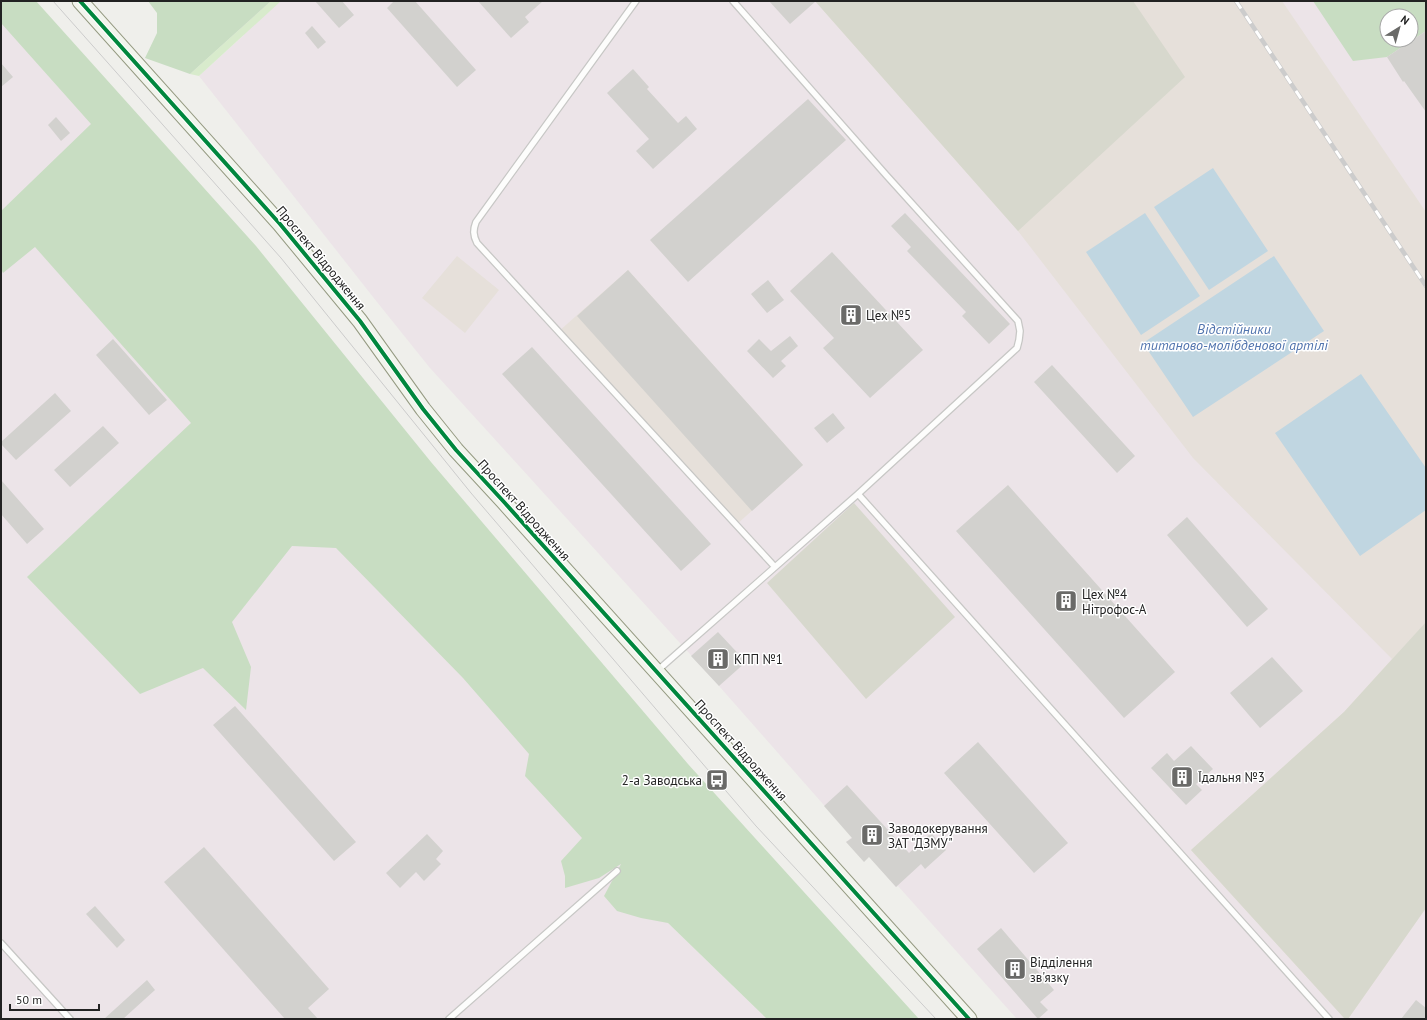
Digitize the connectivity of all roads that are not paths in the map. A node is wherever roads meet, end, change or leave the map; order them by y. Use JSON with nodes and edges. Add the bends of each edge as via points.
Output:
{"nodes":[{"id":1,"x":80,"y":1,"type":"edge"},
{"id":2,"x":636,"y":1,"type":"edge"},
{"id":3,"x":733,"y":1,"type":"edge"},
{"id":4,"x":858,"y":494,"type":"junction"},
{"id":5,"x":775,"y":567,"type":"junction"},
{"id":6,"x":656,"y":671,"type":"junction"},
{"id":7,"x":617,"y":870,"type":"dead end"},
{"id":8,"x":1,"y":943,"type":"edge"},
{"id":9,"x":70,"y":1019,"type":"edge"},
{"id":10,"x":449,"y":1019,"type":"edge"},
{"id":11,"x":969,"y":1019,"type":"edge"},
{"id":12,"x":1329,"y":1019,"type":"edge"}],
"edges":[{"from":1,"to":6,"type":"street","name":"Проспект Відродження","via":[[280,224],[360,321],[456,450]]},
{"from":2,"to":5,"type":"lane","via":[[476,222],[474,237]]},
{"from":3,"to":4,"type":"lane","via":[[1018,321],[1017,348]]},
{"from":4,"to":5,"type":"lane"},
{"from":4,"to":12,"type":"lane"},
{"from":5,"to":6,"type":"lane"},
{"from":6,"to":11,"type":"street","name":"Проспект Відродження"},
{"from":7,"to":10,"type":"lane"},
{"from":8,"to":9,"type":"lane"}]}
